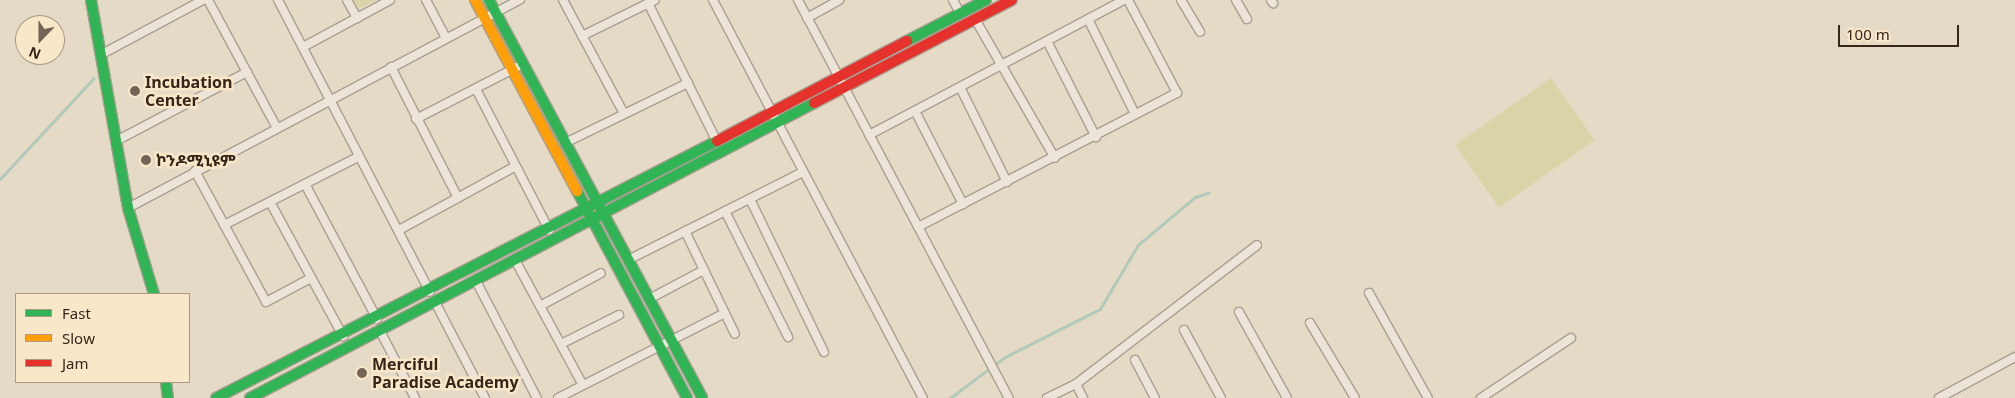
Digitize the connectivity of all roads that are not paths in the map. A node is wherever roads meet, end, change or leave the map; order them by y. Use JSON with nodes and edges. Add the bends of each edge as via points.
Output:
{"nodes":[{"id":1,"x":91,"y":0,"type":"edge"},
{"id":2,"x":203,"y":0,"type":"edge"},
{"id":3,"x":208,"y":0,"type":"edge"},
{"id":4,"x":278,"y":0,"type":"edge"},
{"id":5,"x":347,"y":0,"type":"edge"},
{"id":6,"x":390,"y":0,"type":"edge"},
{"id":7,"x":426,"y":0,"type":"edge"},
{"id":8,"x":475,"y":0,"type":"edge"},
{"id":9,"x":489,"y":0,"type":"edge"},
{"id":10,"x":520,"y":0,"type":"edge"},
{"id":11,"x":563,"y":0,"type":"edge"},
{"id":12,"x":713,"y":0,"type":"edge"},
{"id":13,"x":798,"y":0,"type":"edge"},
{"id":14,"x":839,"y":0,"type":"edge"},
{"id":15,"x":953,"y":0,"type":"edge"},
{"id":16,"x":986,"y":0,"type":"edge"},
{"id":17,"x":1012,"y":0,"type":"edge"},
{"id":18,"x":1124,"y":0,"type":"edge"},
{"id":19,"x":1128,"y":0,"type":"edge"},
{"id":20,"x":1181,"y":0,"type":"edge"},
{"id":21,"x":1236,"y":0,"type":"edge"},
{"id":22,"x":652,"y":2,"type":"edge"},
{"id":23,"x":496,"y":13,"type":"junction"},
{"id":24,"x":960,"y":13,"type":"junction"},
{"id":25,"x":357,"y":18,"type":"junction"},
{"id":26,"x":485,"y":18,"type":"junction"},
{"id":27,"x":807,"y":18,"type":"junction"},
{"id":28,"x":975,"y":19,"type":"junction"},
{"id":29,"x":1088,"y":19,"type":"junction"},
{"id":30,"x":1247,"y":19,"type":"dead end"},
{"id":31,"x":1200,"y":32,"type":"dead end"},
{"id":32,"x":582,"y":36,"type":"junction"},
{"id":33,"x":446,"y":38,"type":"junction"},
{"id":34,"x":1047,"y":41,"type":"junction"},
{"id":35,"x":303,"y":47,"type":"junction"},
{"id":36,"x":102,"y":54,"type":"junction"},
{"id":37,"x":524,"y":64,"type":"junction"},
{"id":38,"x":1002,"y":65,"type":"junction"},
{"id":39,"x":391,"y":67,"type":"junction"},
{"id":40,"x":512,"y":70,"type":"junction"},
{"id":41,"x":247,"y":72,"type":"junction"},
{"id":42,"x":842,"y":82,"type":"junction"},
{"id":43,"x":688,"y":83,"type":"junction"},
{"id":44,"x":960,"y":87,"type":"junction"},
{"id":45,"x":476,"y":89,"type":"junction"},
{"id":46,"x":331,"y":101,"type":"junction"},
{"id":47,"x":915,"y":111,"type":"junction"},
{"id":48,"x":624,"y":114,"type":"junction"},
{"id":49,"x":1135,"y":114,"type":"junction"},
{"id":50,"x":775,"y":118,"type":"junction"},
{"id":51,"x":416,"y":119,"type":"junction"},
{"id":52,"x":277,"y":128,"type":"junction"},
{"id":53,"x":869,"y":135,"type":"junction"},
{"id":54,"x":1096,"y":137,"type":"junction"},
{"id":55,"x":716,"y":140,"type":"junction"},
{"id":56,"x":116,"y":141,"type":"junction"},
{"id":57,"x":565,"y":143,"type":"junction"},
{"id":58,"x":358,"y":157,"type":"junction"},
{"id":59,"x":1055,"y":158,"type":"junction"},
{"id":60,"x":516,"y":166,"type":"junction"},
{"id":61,"x":196,"y":171,"type":"junction"},
{"id":62,"x":803,"y":172,"type":"junction"},
{"id":63,"x":1007,"y":182,"type":"junction"},
{"id":64,"x":305,"y":184,"type":"junction"},
{"id":65,"x":458,"y":198,"type":"junction"},
{"id":66,"x":750,"y":199,"type":"junction"},
{"id":67,"x":270,"y":202,"type":"junction"},
{"id":68,"x":597,"y":203,"type":"junction"},
{"id":69,"x":963,"y":204,"type":"junction"},
{"id":70,"x":128,"y":208,"type":"junction"},
{"id":71,"x":586,"y":209,"type":"junction"},
{"id":72,"x":725,"y":210,"type":"junction"},
{"id":73,"x":604,"y":215,"type":"junction"},
{"id":74,"x":593,"y":220,"type":"junction"},
{"id":75,"x":224,"y":225,"type":"junction"},
{"id":76,"x":918,"y":227,"type":"junction"},
{"id":77,"x":399,"y":230,"type":"junction"},
{"id":78,"x":549,"y":230,"type":"junction"},
{"id":79,"x":685,"y":231,"type":"junction"},
{"id":80,"x":1258,"y":245,"type":"dead end"},
{"id":81,"x":515,"y":260,"type":"junction"},
{"id":82,"x":628,"y":260,"type":"junction"},
{"id":83,"x":704,"y":270,"type":"junction"},
{"id":84,"x":601,"y":272,"type":"dead end"},
{"id":85,"x":311,"y":278,"type":"junction"},
{"id":86,"x":476,"y":281,"type":"junction"},
{"id":87,"x":430,"y":292,"type":"junction"},
{"id":88,"x":154,"y":293,"type":"edge"},
{"id":89,"x":1369,"y":293,"type":"dead end"},
{"id":90,"x":649,"y":299,"type":"junction"},
{"id":91,"x":435,"y":302,"type":"junction"},
{"id":92,"x":540,"y":306,"type":"junction"},
{"id":93,"x":1239,"y":312,"type":"dead end"},
{"id":94,"x":725,"y":314,"type":"junction"},
{"id":95,"x":619,"y":315,"type":"dead end"},
{"id":96,"x":377,"y":320,"type":"junction"},
{"id":97,"x":1310,"y":322,"type":"dead end"},
{"id":98,"x":1184,"y":330,"type":"dead end"},
{"id":99,"x":380,"y":331,"type":"junction"},
{"id":100,"x":735,"y":334,"type":"dead end"},
{"id":101,"x":343,"y":336,"type":"junction"},
{"id":102,"x":788,"y":337,"type":"dead end"},
{"id":103,"x":1571,"y":338,"type":"dead end"},
{"id":104,"x":671,"y":340,"type":"junction"},
{"id":105,"x":561,"y":344,"type":"junction"},
{"id":106,"x":660,"y":346,"type":"junction"},
{"id":107,"x":824,"y":352,"type":"dead end"},
{"id":108,"x":2015,"y":357,"type":"edge"},
{"id":109,"x":1135,"y":360,"type":"dead end"},
{"id":110,"x":291,"y":362,"type":"junction"},
{"id":111,"x":297,"y":375,"type":"junction"},
{"id":112,"x":166,"y":383,"type":"edge"},
{"id":113,"x":1076,"y":384,"type":"junction"},
{"id":114,"x":583,"y":386,"type":"junction"},
{"id":115,"x":168,"y":398,"type":"edge"},
{"id":116,"x":216,"y":398,"type":"edge"},
{"id":117,"x":250,"y":398,"type":"edge"},
{"id":118,"x":415,"y":398,"type":"edge"},
{"id":119,"x":485,"y":398,"type":"edge"},
{"id":120,"x":537,"y":398,"type":"edge"},
{"id":121,"x":558,"y":398,"type":"edge"},
{"id":122,"x":687,"y":398,"type":"edge"},
{"id":123,"x":702,"y":398,"type":"edge"},
{"id":124,"x":923,"y":398,"type":"edge"},
{"id":125,"x":1009,"y":398,"type":"edge"},
{"id":126,"x":1047,"y":398,"type":"edge"},
{"id":127,"x":1083,"y":398,"type":"edge"},
{"id":128,"x":1155,"y":398,"type":"edge"},
{"id":129,"x":1221,"y":398,"type":"edge"},
{"id":130,"x":1287,"y":398,"type":"edge"},
{"id":131,"x":1355,"y":398,"type":"edge"},
{"id":132,"x":1428,"y":398,"type":"edge"},
{"id":133,"x":1481,"y":398,"type":"edge"},
{"id":134,"x":1939,"y":398,"type":"edge"}],
"edges":[{"from":1,"to":36,"type":"street"},
{"from":2,"to":36,"type":"street"},
{"from":3,"to":41,"type":"street"},
{"from":4,"to":35,"type":"street"},
{"from":5,"to":25,"type":"street"},
{"from":6,"to":25,"type":"street"},
{"from":7,"to":33,"type":"street"},
{"from":8,"to":26,"type":"street"},
{"from":9,"to":23,"type":"street"},
{"from":10,"to":23,"type":"street"},
{"from":11,"to":32,"type":"street"},
{"from":12,"to":50,"type":"street"},
{"from":13,"to":27,"type":"street"},
{"from":14,"to":27,"type":"street"},
{"from":15,"to":24,"type":"street"},
{"from":16,"to":24,"type":"street"},
{"from":17,"to":28,"type":"street"},
{"from":18,"to":29,"type":"street"},
{"from":19,"to":49,"type":"street","via":[[1177,93]]},
{"from":20,"to":31,"type":"street"},
{"from":21,"to":30,"type":"street"},
{"from":22,"to":32,"type":"street"},
{"from":22,"to":43,"type":"street"},
{"from":23,"to":26,"type":"street"},
{"from":23,"to":37,"type":"street"},
{"from":24,"to":42,"type":"street"},
{"from":25,"to":35,"type":"street"},
{"from":26,"to":33,"type":"street"},
{"from":26,"to":40,"type":"street"},
{"from":27,"to":42,"type":"street"},
{"from":28,"to":38,"type":"street"},
{"from":28,"to":42,"type":"street"},
{"from":29,"to":34,"type":"street"},
{"from":29,"to":49,"type":"street"},
{"from":32,"to":48,"type":"street"},
{"from":33,"to":39,"type":"street"},
{"from":34,"to":38,"type":"street"},
{"from":34,"to":54,"type":"street"},
{"from":35,"to":46,"type":"street"},
{"from":36,"to":56,"type":"street"},
{"from":37,"to":40,"type":"street"},
{"from":37,"to":57,"type":"street"},
{"from":38,"to":44,"type":"street"},
{"from":38,"to":59,"type":"street"},
{"from":39,"to":46,"type":"street"},
{"from":39,"to":51,"type":"street"},
{"from":40,"to":45,"type":"street"},
{"from":40,"to":71,"type":"street"},
{"from":41,"to":52,"type":"street"},
{"from":41,"to":56,"type":"street"},
{"from":42,"to":50,"type":"street"},
{"from":42,"to":53,"type":"street"},
{"from":43,"to":48,"type":"street"},
{"from":43,"to":55,"type":"street"},
{"from":44,"to":47,"type":"street"},
{"from":44,"to":63,"type":"street"},
{"from":45,"to":51,"type":"street"},
{"from":45,"to":60,"type":"street"},
{"from":46,"to":52,"type":"street"},
{"from":46,"to":58,"type":"street"},
{"from":47,"to":53,"type":"street"},
{"from":47,"to":69,"type":"street"},
{"from":48,"to":57,"type":"street"},
{"from":49,"to":54,"type":"street"},
{"from":50,"to":55,"type":"street"},
{"from":50,"to":62,"type":"street"},
{"from":50,"to":73,"type":"street"},
{"from":51,"to":65,"type":"street"},
{"from":52,"to":61,"type":"street"},
{"from":53,"to":76,"type":"street"},
{"from":54,"to":59,"type":"street"},
{"from":55,"to":68,"type":"street"},
{"from":56,"to":70,"type":"street"},
{"from":57,"to":68,"type":"street"},
{"from":58,"to":64,"type":"street"},
{"from":58,"to":77,"type":"street"},
{"from":59,"to":63,"type":"street"},
{"from":60,"to":65,"type":"street"},
{"from":60,"to":78,"type":"street"},
{"from":61,"to":70,"type":"street"},
{"from":61,"to":75,"type":"street"},
{"from":62,"to":66,"type":"street"},
{"from":62,"to":124,"type":"street"},
{"from":63,"to":69,"type":"street"},
{"from":64,"to":67,"type":"street"},
{"from":64,"to":96,"type":"street"},
{"from":65,"to":77,"type":"street"},
{"from":66,"to":72,"type":"street"},
{"from":66,"to":107,"type":"street"},
{"from":67,"to":75,"type":"street"},
{"from":67,"to":85,"type":"street"},
{"from":68,"to":71,"type":"street"},
{"from":68,"to":73,"type":"street"},
{"from":69,"to":76,"type":"street"},
{"from":70,"to":88,"type":"street"},
{"from":71,"to":74,"type":"street"},
{"from":71,"to":78,"type":"street"},
{"from":72,"to":79,"type":"street"},
{"from":72,"to":102,"type":"street"},
{"from":73,"to":74,"type":"street"},
{"from":73,"to":82,"type":"street"},
{"from":74,"to":81,"type":"street"},
{"from":74,"to":106,"type":"street"},
{"from":75,"to":85,"type":"street","via":[[266,302]]},
{"from":76,"to":125,"type":"street"},
{"from":77,"to":87,"type":"street"},
{"from":78,"to":87,"type":"street"},
{"from":79,"to":82,"type":"street"},
{"from":79,"to":83,"type":"street"},
{"from":80,"to":113,"type":"street"},
{"from":81,"to":86,"type":"street"},
{"from":81,"to":92,"type":"street"},
{"from":82,"to":90,"type":"street"},
{"from":83,"to":90,"type":"street"},
{"from":83,"to":94,"type":"street"},
{"from":84,"to":92,"type":"street"},
{"from":85,"to":101,"type":"street"},
{"from":86,"to":91,"type":"street"},
{"from":86,"to":120,"type":"street"},
{"from":87,"to":96,"type":"street"},
{"from":89,"to":132,"type":"street"},
{"from":90,"to":104,"type":"street"},
{"from":91,"to":99,"type":"street"},
{"from":91,"to":119,"type":"street"},
{"from":92,"to":105,"type":"street"},
{"from":93,"to":130,"type":"street"},
{"from":94,"to":100,"type":"street"},
{"from":94,"to":104,"type":"street"},
{"from":95,"to":105,"type":"street"},
{"from":96,"to":101,"type":"street"},
{"from":97,"to":131,"type":"street"},
{"from":98,"to":129,"type":"street"},
{"from":99,"to":111,"type":"street"},
{"from":99,"to":118,"type":"street"},
{"from":101,"to":110,"type":"street"},
{"from":103,"to":133,"type":"street"},
{"from":104,"to":106,"type":"street"},
{"from":104,"to":123,"type":"street"},
{"from":105,"to":114,"type":"street"},
{"from":106,"to":114,"type":"street"},
{"from":106,"to":122,"type":"street"},
{"from":108,"to":134,"type":"street"},
{"from":109,"to":128,"type":"street"},
{"from":110,"to":111,"type":"street"},
{"from":110,"to":116,"type":"street"},
{"from":111,"to":117,"type":"street"},
{"from":112,"to":115,"type":"street"},
{"from":113,"to":126,"type":"street"},
{"from":113,"to":127,"type":"street"},
{"from":114,"to":121,"type":"street"}]}
